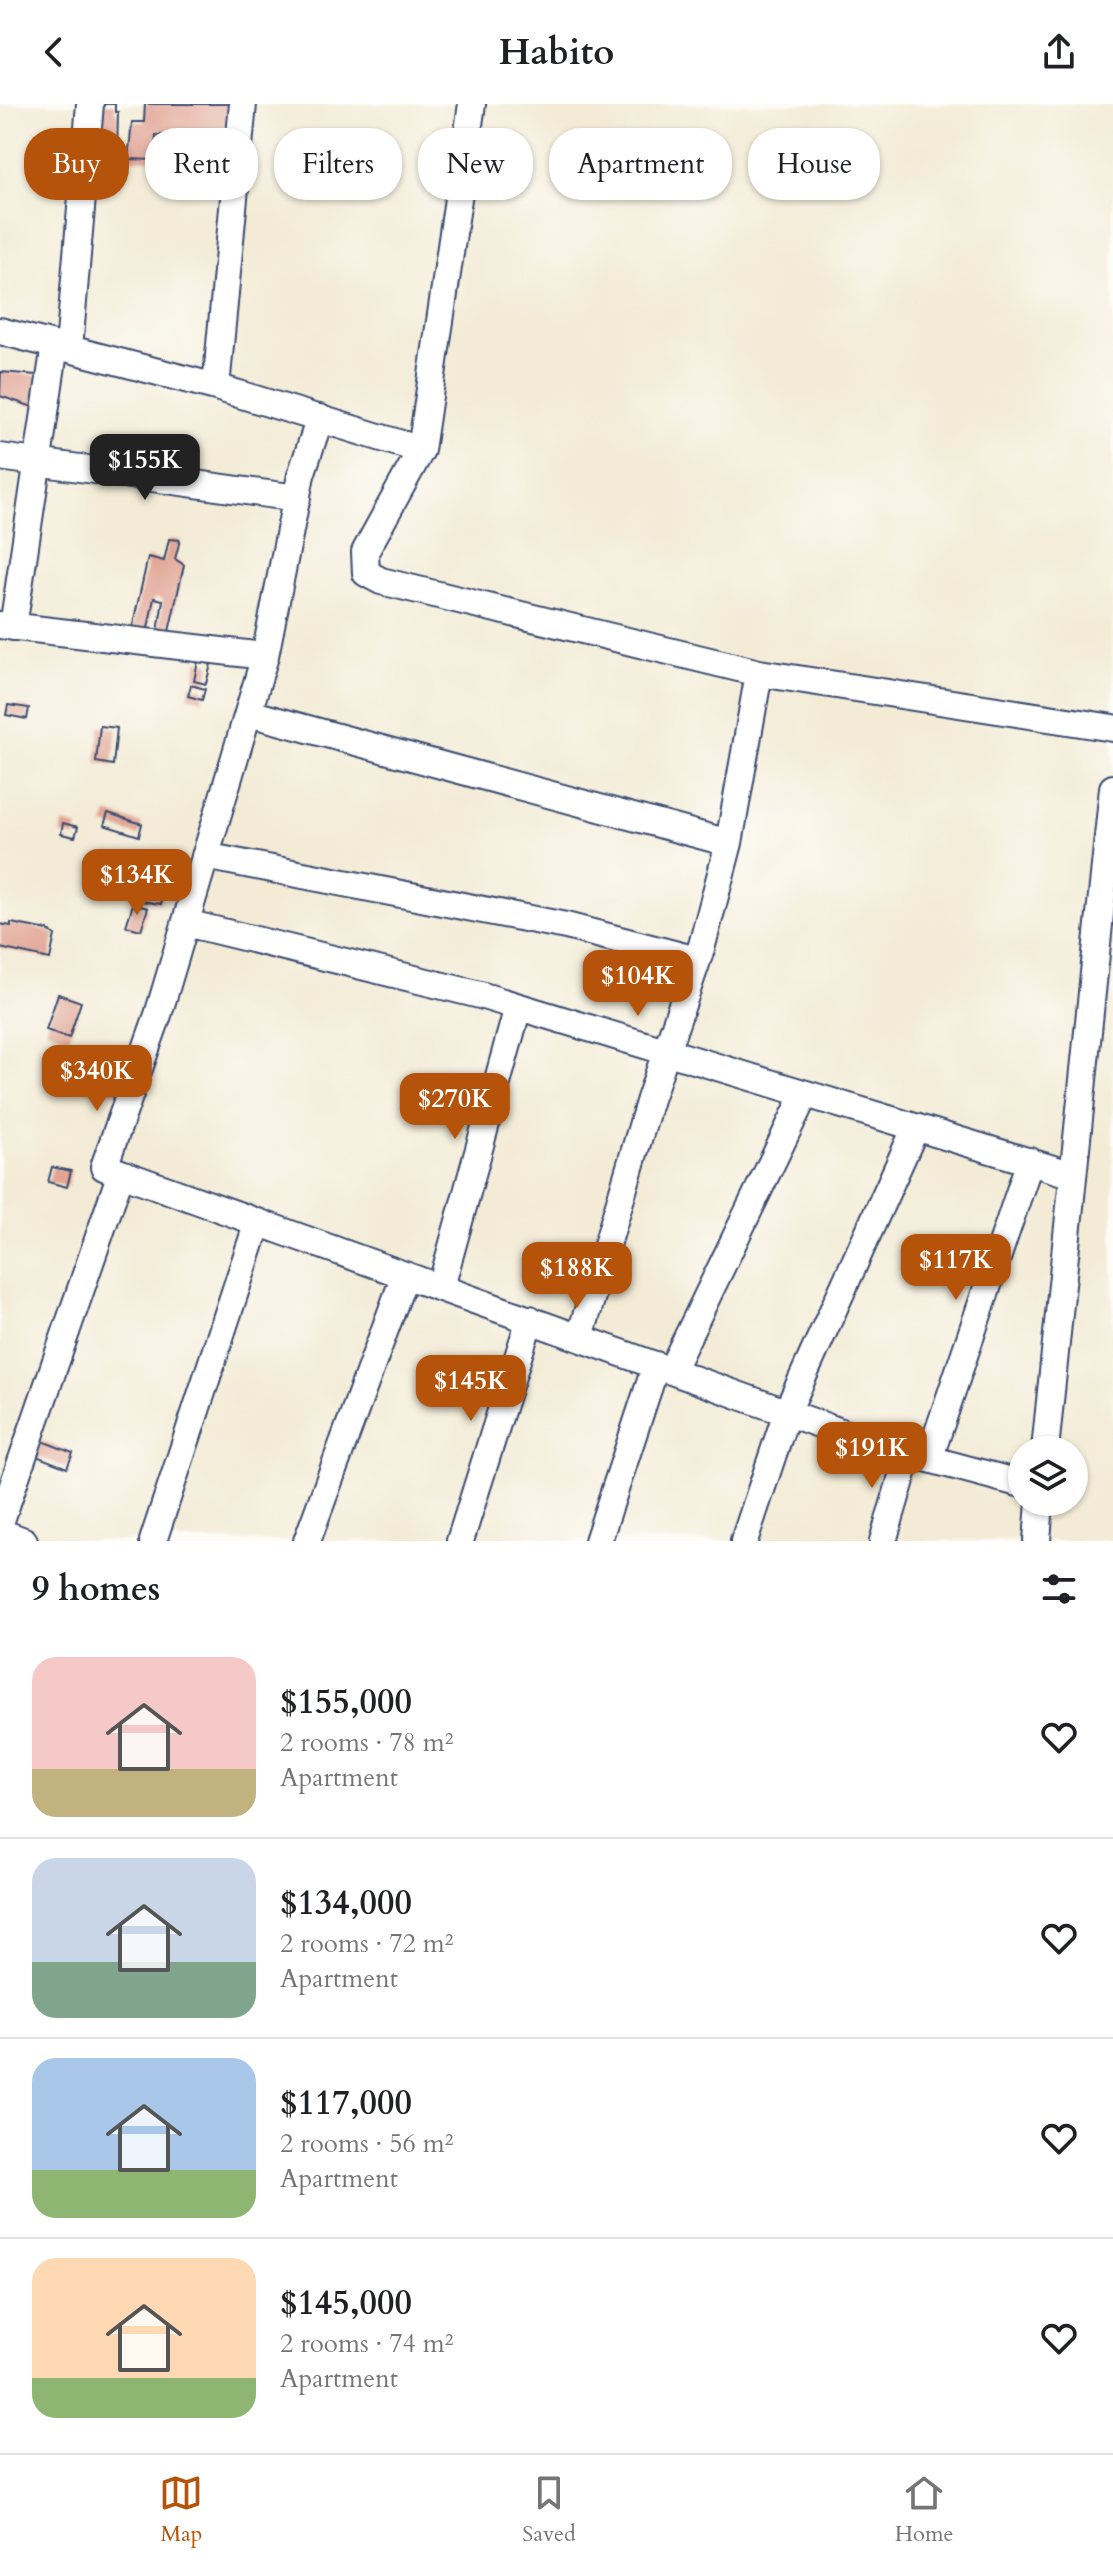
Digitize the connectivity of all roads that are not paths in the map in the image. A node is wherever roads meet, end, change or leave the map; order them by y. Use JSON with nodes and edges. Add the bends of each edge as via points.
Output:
{"nodes":[{"id":1,"x":90,"y":104,"type":"edge"},
{"id":2,"x":243,"y":104,"type":"edge"},
{"id":3,"x":472,"y":104,"type":"edge"},
{"id":4,"x":0,"y":331,"type":"edge"},
{"id":5,"x":62,"y":346,"type":"junction"},
{"id":6,"x":216,"y":387,"type":"junction"},
{"id":7,"x":320,"y":418,"type":"junction"},
{"id":8,"x":421,"y":450,"type":"junction"},
{"id":9,"x":0,"y":457,"type":"edge"},
{"id":10,"x":38,"y":462,"type":"junction"},
{"id":11,"x":297,"y":498,"type":"junction"},
{"id":12,"x":7,"y":626,"type":"edge"},
{"id":13,"x":265,"y":656,"type":"junction"},
{"id":14,"x":759,"y":673,"type":"junction"},
{"id":15,"x":249,"y":713,"type":"junction"},
{"id":16,"x":1113,"y":728,"type":"edge"},
{"id":17,"x":1113,"y":788,"type":"edge"},
{"id":18,"x":729,"y":843,"type":"junction"},
{"id":19,"x":205,"y":856,"type":"junction"},
{"id":20,"x":186,"y":923,"type":"junction"},
{"id":21,"x":697,"y":960,"type":"junction"},
{"id":22,"x":518,"y":1007,"type":"junction"},
{"id":23,"x":664,"y":1052,"type":"junction"},
{"id":24,"x":805,"y":1094,"type":"junction"},
{"id":25,"x":916,"y":1127,"type":"junction"},
{"id":26,"x":1030,"y":1161,"type":"junction"},
{"id":27,"x":121,"y":1173,"type":"junction"},
{"id":28,"x":1073,"y":1175,"type":"junction"},
{"id":29,"x":258,"y":1222,"type":"junction"},
{"id":30,"x":405,"y":1275,"type":"junction"},
{"id":31,"x":441,"y":1287,"type":"junction"},
{"id":32,"x":530,"y":1319,"type":"junction"},
{"id":33,"x":580,"y":1337,"type":"junction"},
{"id":34,"x":664,"y":1368,"type":"junction"},
{"id":35,"x":787,"y":1412,"type":"junction"},
{"id":36,"x":1046,"y":1436,"type":"edge"},
{"id":37,"x":919,"y":1456,"type":"junction"},
{"id":38,"x":1008,"y":1480,"type":"edge"},
{"id":39,"x":1039,"y":1516,"type":"edge"},
{"id":40,"x":0,"y":1523,"type":"edge"},
{"id":41,"x":0,"y":1532,"type":"edge"},
{"id":42,"x":24,"y":1541,"type":"edge"},
{"id":43,"x":153,"y":1541,"type":"edge"},
{"id":44,"x":307,"y":1541,"type":"edge"},
{"id":45,"x":460,"y":1541,"type":"edge"},
{"id":46,"x":598,"y":1541,"type":"edge"},
{"id":47,"x":744,"y":1541,"type":"edge"},
{"id":48,"x":883,"y":1541,"type":"edge"},
{"id":49,"x":1037,"y":1541,"type":"edge"}],
"edges":[{"from":1,"to":5,"type":"street"},
{"from":2,"to":6,"type":"street"},
{"from":3,"to":8,"type":"street"},
{"from":4,"to":5,"type":"street"},
{"from":5,"to":6,"type":"street"},
{"from":5,"to":10,"type":"street"},
{"from":6,"to":7,"type":"street"},
{"from":7,"to":8,"type":"street"},
{"from":7,"to":11,"type":"street"},
{"from":8,"to":14,"type":"street","via":[[365,552],[366,573],[381,581]]},
{"from":9,"to":10,"type":"street"},
{"from":10,"to":11,"type":"street"},
{"from":10,"to":12,"type":"street"},
{"from":11,"to":13,"type":"street"},
{"from":12,"to":13,"type":"street"},
{"from":13,"to":15,"type":"street"},
{"from":14,"to":16,"type":"street"},
{"from":14,"to":18,"type":"street"},
{"from":15,"to":18,"type":"street"},
{"from":15,"to":19,"type":"street"},
{"from":17,"to":28,"type":"street"},
{"from":18,"to":21,"type":"street"},
{"from":19,"to":20,"type":"street"},
{"from":19,"to":21,"type":"street","via":[[566,926]]},
{"from":20,"to":22,"type":"street"},
{"from":20,"to":27,"type":"street","via":[[104,1167]]},
{"from":21,"to":23,"type":"street"},
{"from":22,"to":23,"type":"street"},
{"from":22,"to":31,"type":"street"},
{"from":23,"to":24,"type":"street"},
{"from":23,"to":33,"type":"street"},
{"from":24,"to":25,"type":"street"},
{"from":24,"to":34,"type":"street"},
{"from":25,"to":26,"type":"street"},
{"from":25,"to":35,"type":"street"},
{"from":26,"to":28,"type":"street"},
{"from":26,"to":37,"type":"street"},
{"from":27,"to":29,"type":"street"},
{"from":27,"to":40,"type":"street"},
{"from":28,"to":36,"type":"street"},
{"from":29,"to":30,"type":"street"},
{"from":29,"to":43,"type":"street"},
{"from":30,"to":31,"type":"street"},
{"from":30,"to":44,"type":"street"},
{"from":31,"to":32,"type":"street"},
{"from":32,"to":33,"type":"street"},
{"from":32,"to":45,"type":"street"},
{"from":33,"to":34,"type":"street"},
{"from":34,"to":35,"type":"street"},
{"from":34,"to":46,"type":"street"},
{"from":35,"to":37,"type":"street"},
{"from":35,"to":47,"type":"street"},
{"from":37,"to":38,"type":"street"},
{"from":37,"to":48,"type":"street"},
{"from":39,"to":49,"type":"street"},
{"from":41,"to":42,"type":"street"}]}
